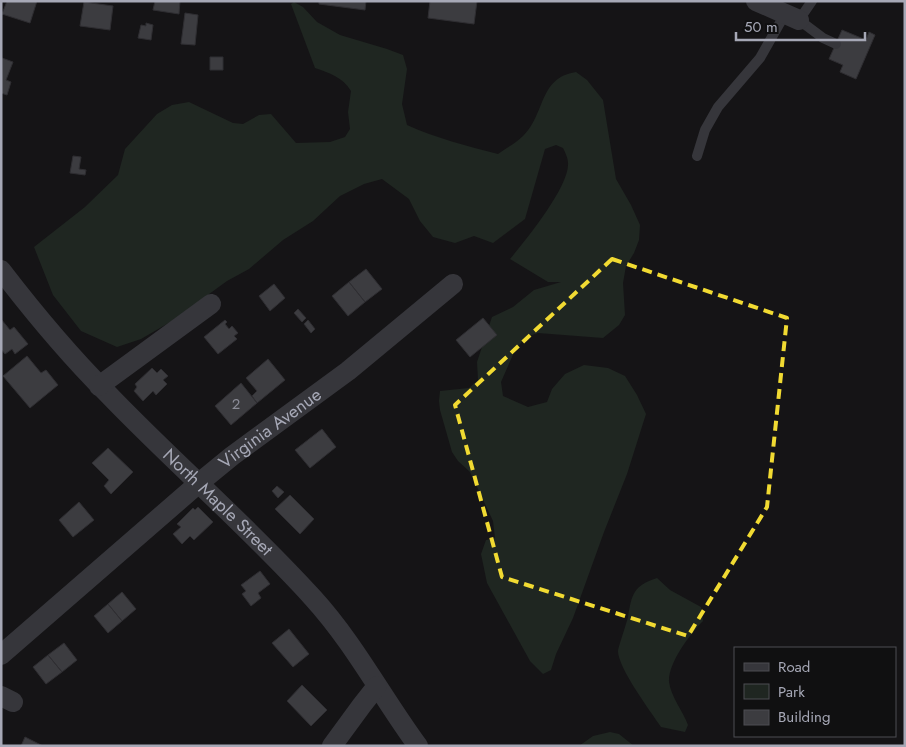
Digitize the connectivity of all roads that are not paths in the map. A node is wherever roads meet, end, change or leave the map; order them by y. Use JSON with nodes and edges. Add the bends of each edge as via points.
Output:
{"nodes":[{"id":1,"x":812,"y":1,"type":"edge"},
{"id":2,"x":776,"y":9,"type":"edge"},
{"id":3,"x":836,"y":44,"type":"dead end"},
{"id":4,"x":697,"y":156,"type":"dead end"},
{"id":5,"x":1,"y":270,"type":"edge"},
{"id":6,"x":453,"y":284,"type":"dead end"},
{"id":7,"x":211,"y":304,"type":"dead end"},
{"id":8,"x":99,"y":386,"type":"junction"},
{"id":9,"x":199,"y":482,"type":"junction"},
{"id":10,"x":1,"y":655,"type":"edge"},
{"id":11,"x":378,"y":686,"type":"junction"},
{"id":12,"x":332,"y":746,"type":"edge"},
{"id":13,"x":418,"y":746,"type":"edge"}],
"edges":[{"from":1,"to":2,"type":"lane"},
{"from":2,"to":3,"type":"lane"},
{"from":2,"to":4,"type":"lane","via":[[760,58],[718,106],[705,130]]},
{"from":5,"to":8,"type":"street","name":"North Maple Street"},
{"from":6,"to":9,"type":"street","name":"Virginia Avenue","via":[[348,371]]},
{"from":7,"to":8,"type":"street"},
{"from":8,"to":9,"type":"street","name":"North Maple Street"},
{"from":9,"to":10,"type":"street","name":"Virginia Avenue"},
{"from":9,"to":11,"type":"street","name":"North Maple Street","via":[[313,598]]},
{"from":11,"to":12,"type":"street"},
{"from":11,"to":13,"type":"street","name":"North Maple Street"}]}
